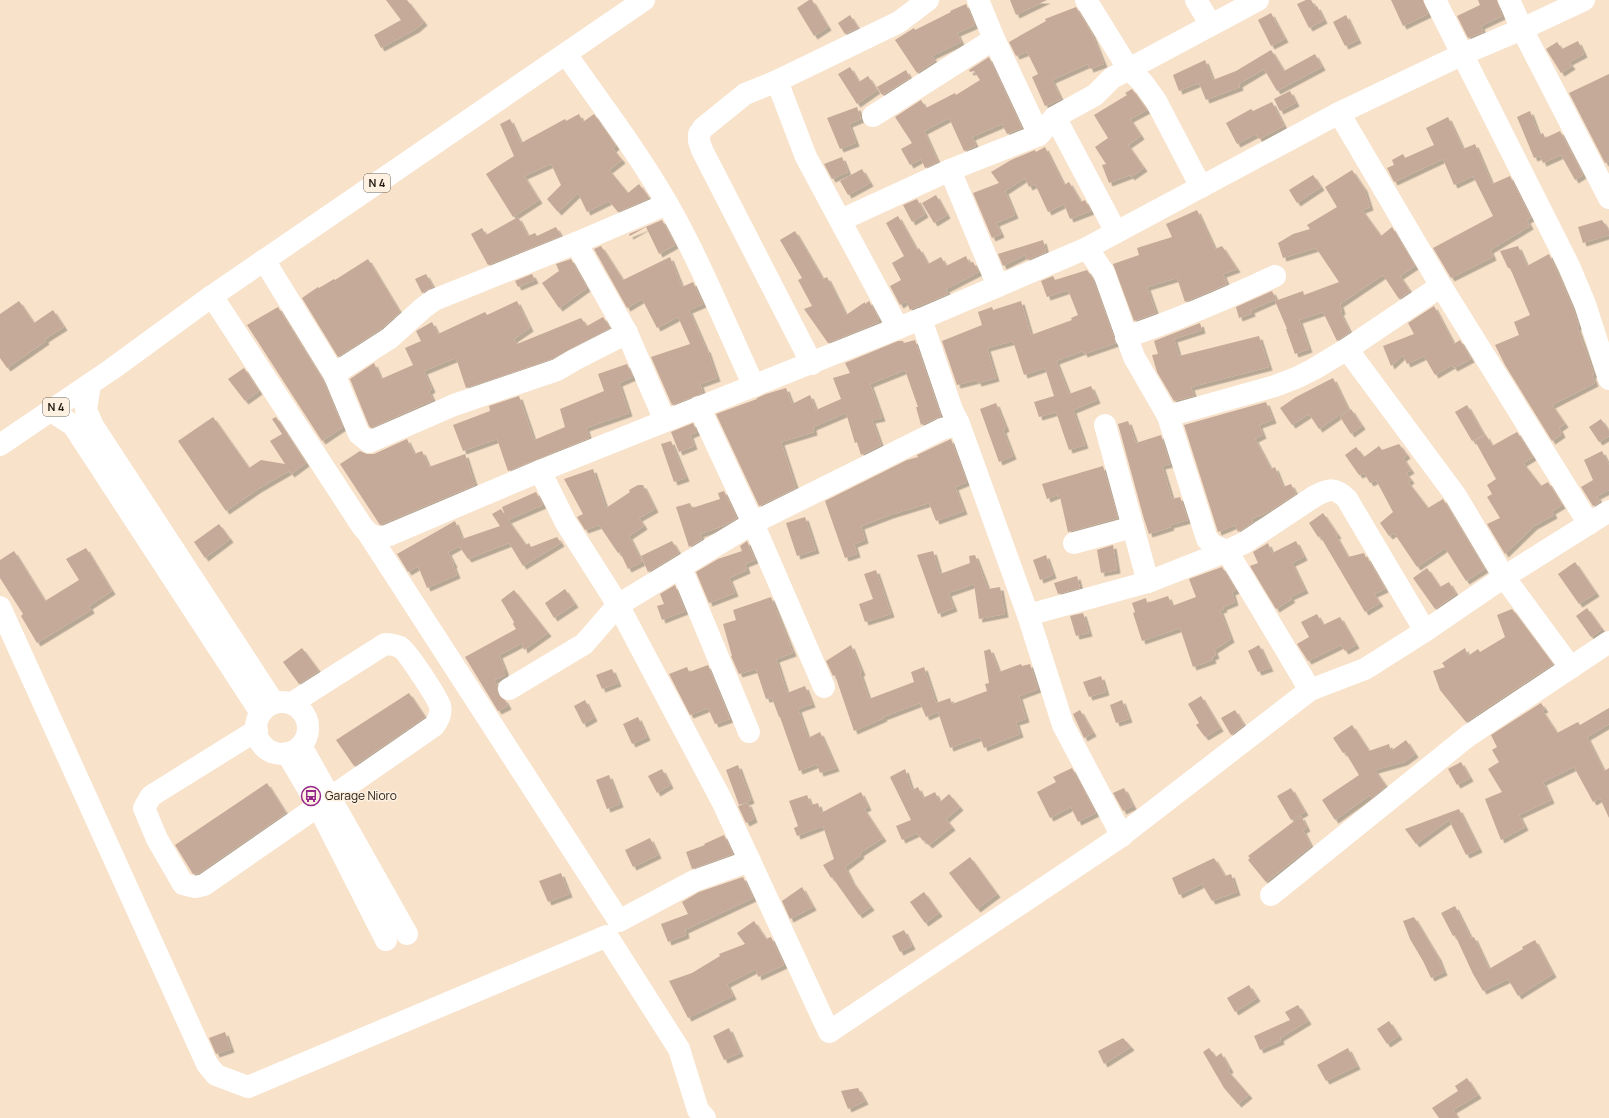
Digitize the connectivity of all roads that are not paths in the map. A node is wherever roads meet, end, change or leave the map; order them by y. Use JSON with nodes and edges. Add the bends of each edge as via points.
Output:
{"nodes":[{"id":1,"x":644,"y":0,"type":"edge"},
{"id":2,"x":928,"y":0,"type":"edge"},
{"id":3,"x":978,"y":0,"type":"edge"},
{"id":4,"x":1086,"y":0,"type":"edge"},
{"id":5,"x":1196,"y":0,"type":"edge"},
{"id":6,"x":1258,"y":0,"type":"edge"},
{"id":7,"x":1435,"y":0,"type":"edge"},
{"id":8,"x":1510,"y":0,"type":"edge"},
{"id":9,"x":1584,"y":0,"type":"edge"},
{"id":10,"x":1211,"y":24,"type":"junction"},
{"id":11,"x":1522,"y":29,"type":"junction"},
{"id":12,"x":994,"y":38,"type":"junction"},
{"id":13,"x":566,"y":54,"type":"junction"},
{"id":14,"x":1461,"y":55,"type":"junction"},
{"id":15,"x":1128,"y":68,"type":"junction"},
{"id":16,"x":777,"y":81,"type":"junction"},
{"id":17,"x":1339,"y":113,"type":"junction"},
{"id":18,"x":873,"y":116,"type":"dead end"},
{"id":19,"x":1055,"y":117,"type":"junction"},
{"id":20,"x":1039,"y":135,"type":"junction"},
{"id":21,"x":950,"y":170,"type":"junction"},
{"id":22,"x":1201,"y":186,"type":"junction"},
{"id":23,"x":1609,"y":198,"type":"edge"},
{"id":24,"x":667,"y":204,"type":"junction"},
{"id":25,"x":841,"y":220,"type":"junction"},
{"id":26,"x":1116,"y":232,"type":"junction"},
{"id":27,"x":576,"y":243,"type":"junction"},
{"id":28,"x":1087,"y":248,"type":"junction"},
{"id":29,"x":264,"y":260,"type":"junction"},
{"id":30,"x":1275,"y":276,"type":"dead end"},
{"id":31,"x":998,"y":286,"type":"junction"},
{"id":32,"x":1441,"y":286,"type":"junction"},
{"id":33,"x":212,"y":296,"type":"junction"},
{"id":34,"x":921,"y":319,"type":"junction"},
{"id":35,"x":898,"y":328,"type":"junction"},
{"id":36,"x":627,"y":333,"type":"junction"},
{"id":37,"x":1126,"y":337,"type":"junction"},
{"id":38,"x":1347,"y":349,"type":"junction"},
{"id":39,"x":812,"y":364,"type":"junction"},
{"id":40,"x":334,"y":374,"type":"junction"},
{"id":41,"x":1609,"y":379,"type":"edge"},
{"id":42,"x":90,"y":384,"type":"junction"},
{"id":43,"x":754,"y":386,"type":"junction"},
{"id":44,"x":699,"y":408,"type":"junction"},
{"id":45,"x":51,"y":411,"type":"junction"},
{"id":46,"x":1168,"y":416,"type":"junction"},
{"id":47,"x":665,"y":421,"type":"junction"},
{"id":48,"x":959,"y":424,"type":"junction"},
{"id":49,"x":1105,"y":425,"type":"dead end"},
{"id":50,"x":0,"y":445,"type":"edge"},
{"id":51,"x":540,"y":471,"type":"junction"},
{"id":52,"x":1609,"y":511,"type":"edge"},
{"id":53,"x":753,"y":523,"type":"junction"},
{"id":54,"x":1589,"y":524,"type":"junction"},
{"id":55,"x":1133,"y":527,"type":"junction"},
{"id":56,"x":368,"y":533,"type":"junction"},
{"id":57,"x":1074,"y":543,"type":"dead end"},
{"id":58,"x":1227,"y":550,"type":"junction"},
{"id":59,"x":681,"y":568,"type":"junction"},
{"id":60,"x":1504,"y":577,"type":"junction"},
{"id":61,"x":1148,"y":582,"type":"junction"},
{"id":62,"x":618,"y":605,"type":"junction"},
{"id":63,"x":0,"y":607,"type":"edge"},
{"id":64,"x":1028,"y":615,"type":"junction"},
{"id":65,"x":1425,"y":631,"type":"junction"},
{"id":66,"x":1609,"y":642,"type":"edge"},
{"id":67,"x":1571,"y":668,"type":"junction"},
{"id":68,"x":824,"y":687,"type":"dead end"},
{"id":69,"x":509,"y":689,"type":"dead end"},
{"id":70,"x":1310,"y":690,"type":"junction"},
{"id":71,"x":271,"y":712,"type":"junction"},
{"id":72,"x":749,"y":732,"type":"dead end"},
{"id":73,"x":294,"y":749,"type":"junction"},
{"id":74,"x":325,"y":801,"type":"junction"},
{"id":75,"x":1122,"y":836,"type":"junction"},
{"id":76,"x":750,"y":861,"type":"junction"},
{"id":77,"x":1271,"y":895,"type":"dead end"},
{"id":78,"x":407,"y":934,"type":"dead end"},
{"id":79,"x":386,"y":940,"type":"dead end"},
{"id":80,"x":704,"y":1118,"type":"edge"}],
"edges":[{"from":1,"to":13,"type":"main road","number":"N 4"},
{"from":2,"to":16,"type":"main road","via":[[899,22]]},
{"from":3,"to":12,"type":"main road"},
{"from":4,"to":15,"type":"main road"},
{"from":5,"to":10,"type":"main road"},
{"from":6,"to":10,"type":"main road"},
{"from":7,"to":14,"type":"main road"},
{"from":8,"to":11,"type":"main road"},
{"from":9,"to":11,"type":"main road"},
{"from":10,"to":15,"type":"main road"},
{"from":11,"to":14,"type":"main road"},
{"from":11,"to":23,"type":"main road"},
{"from":12,"to":18,"type":"main road"},
{"from":12,"to":20,"type":"main road"},
{"from":13,"to":24,"type":"main road"},
{"from":13,"to":29,"type":"main road","number":"N 4"},
{"from":14,"to":17,"type":"main road"},
{"from":14,"to":41,"type":"main road","via":[[1569,266],[1585,304]]},
{"from":15,"to":19,"type":"main road","via":[[1112,78],[1095,95]]},
{"from":15,"to":22,"type":"main road","via":[[1156,101]]},
{"from":16,"to":25,"type":"main road","via":[[806,157]]},
{"from":16,"to":39,"type":"main road","via":[[741,97],[698,134],[699,141]]},
{"from":17,"to":22,"type":"main road"},
{"from":17,"to":32,"type":"main road"},
{"from":19,"to":20,"type":"main road"},
{"from":19,"to":26,"type":"main road"},
{"from":20,"to":21,"type":"main road"},
{"from":21,"to":25,"type":"main road"},
{"from":21,"to":31,"type":"main road"},
{"from":22,"to":26,"type":"main road"},
{"from":24,"to":27,"type":"main road"},
{"from":24,"to":43,"type":"main road","via":[[690,247]]},
{"from":25,"to":35,"type":"main road"},
{"from":26,"to":28,"type":"main road"},
{"from":27,"to":36,"type":"main road"},
{"from":27,"to":40,"type":"main road","via":[[434,300],[390,338]]},
{"from":28,"to":31,"type":"main road"},
{"from":28,"to":37,"type":"main road","via":[[1104,273]]},
{"from":29,"to":33,"type":"main road","number":"N 4"},
{"from":29,"to":40,"type":"main road"},
{"from":30,"to":37,"type":"main road","via":[[1201,310]]},
{"from":31,"to":34,"type":"main road"},
{"from":32,"to":38,"type":"main road"},
{"from":32,"to":54,"type":"main road"},
{"from":33,"to":42,"type":"main road","number":"N 4"},
{"from":33,"to":56,"type":"main road"},
{"from":34,"to":35,"type":"main road"},
{"from":34,"to":48,"type":"main road"},
{"from":35,"to":39,"type":"main road"},
{"from":36,"to":40,"type":"main road","via":[[557,370],[454,406],[370,442],[359,434]]},
{"from":36,"to":47,"type":"main road"},
{"from":37,"to":46,"type":"main road","via":[[1134,357]]},
{"from":38,"to":46,"type":"main road","via":[[1314,369],[1275,386]]},
{"from":38,"to":60,"type":"main road","via":[[1456,496]]},
{"from":39,"to":43,"type":"main road"},
{"from":42,"to":45,"type":"main road","number":"N 4"},
{"from":42,"to":71,"type":"main road","via":[[86,410],[93,426]]},
{"from":43,"to":44,"type":"main road"},
{"from":44,"to":47,"type":"main road"},
{"from":44,"to":53,"type":"main road"},
{"from":45,"to":50,"type":"main road","number":"N 4"},
{"from":45,"to":71,"type":"main road","via":[[73,425]]},
{"from":46,"to":58,"type":"main road","via":[[1207,539],[1213,545]]},
{"from":47,"to":51,"type":"main road"},
{"from":48,"to":53,"type":"main road","via":[[942,429]]},
{"from":48,"to":64,"type":"main road"},
{"from":49,"to":55,"type":"main road"},
{"from":51,"to":56,"type":"main road","via":[[389,535],[379,538]]},
{"from":51,"to":62,"type":"main road","via":[[566,523]]},
{"from":52,"to":54,"type":"main road"},
{"from":53,"to":59,"type":"main road"},
{"from":53,"to":68,"type":"main road"},
{"from":54,"to":60,"type":"main road"},
{"from":55,"to":57,"type":"main road"},
{"from":55,"to":61,"type":"main road"},
{"from":56,"to":76,"type":"main road","via":[[619,921],[694,881]]},
{"from":58,"to":61,"type":"main road"},
{"from":58,"to":65,"type":"main road","via":[[1244,543],[1324,491],[1340,492]]},
{"from":58,"to":70,"type":"main road"},
{"from":59,"to":62,"type":"main road"},
{"from":59,"to":72,"type":"main road"},
{"from":60,"to":65,"type":"main road"},
{"from":60,"to":67,"type":"main road"},
{"from":61,"to":64,"type":"main road"},
{"from":62,"to":69,"type":"main road","via":[[584,644]]},
{"from":62,"to":76,"type":"main road","via":[[722,801]]},
{"from":63,"to":80,"type":"main road","via":[[207,1064],[216,1075],[248,1087],[607,936],[679,1049],[698,1110]]},
{"from":64,"to":75,"type":"main road","via":[[1063,725]]},
{"from":65,"to":70,"type":"main road","via":[[1365,669]]},
{"from":66,"to":67,"type":"main road"},
{"from":67,"to":77,"type":"main road","via":[[1468,736]]},
{"from":70,"to":75,"type":"main road"},
{"from":71,"to":73,"type":"main road","via":[[259,739],[270,751],[278,753]]},
{"from":71,"to":73,"type":"main road","via":[[299,708],[304,714],[308,722],[306,739]]},
{"from":71,"to":74,"type":"main road","via":[[385,644],[401,648],[440,707],[440,717],[434,726]]},
{"from":71,"to":74,"type":"main road","via":[[151,796],[144,808],[157,839],[183,884],[195,887],[204,885]]},
{"from":73,"to":74,"type":"main road"},
{"from":74,"to":78,"type":"main road"},
{"from":74,"to":79,"type":"main road"},
{"from":75,"to":76,"type":"main road","via":[[829,1032]]}]}
